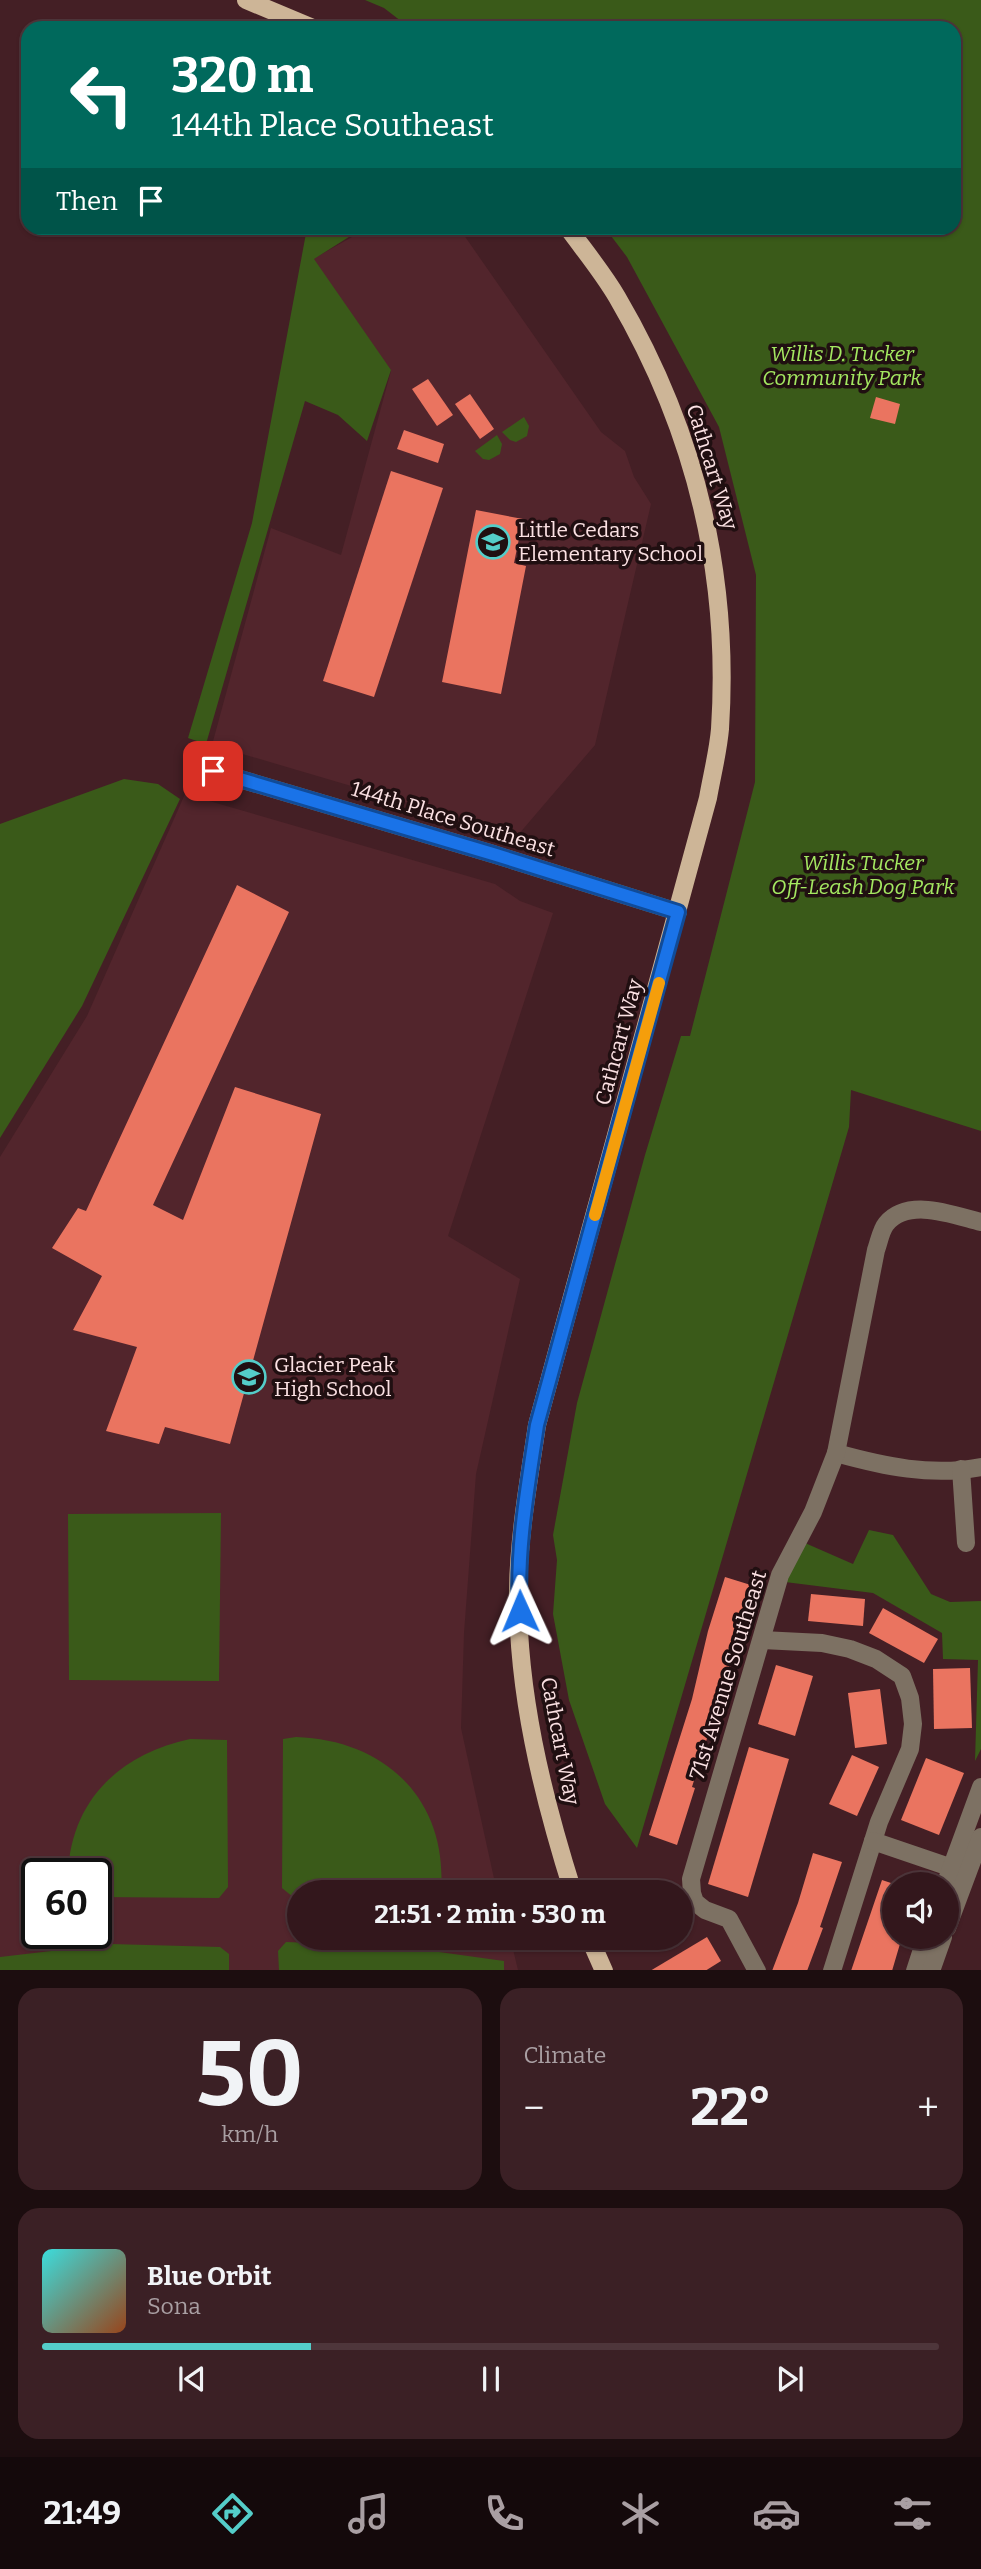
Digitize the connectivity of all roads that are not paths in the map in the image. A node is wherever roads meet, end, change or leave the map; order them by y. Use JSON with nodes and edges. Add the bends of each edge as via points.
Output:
{"nodes":[{"id":1,"x":246,"y":0,"type":"edge"},
{"id":2,"x":296,"y":21,"type":"edge"},
{"id":3,"x":573,"y":235,"type":"edge"},
{"id":4,"x":213,"y":771,"type":"dead end"},
{"id":5,"x":678,"y":912,"type":"junction"},
{"id":6,"x":981,"y":1222,"type":"edge"},
{"id":7,"x":836,"y":1453,"type":"junction"},
{"id":8,"x":981,"y":1467,"type":"edge"},
{"id":9,"x":961,"y":1469,"type":"junction"},
{"id":10,"x":966,"y":1543,"type":"dead end"},
{"id":11,"x":762,"y":1640,"type":"junction"},
{"id":12,"x":981,"y":1787,"type":"edge"},
{"id":13,"x":981,"y":1837,"type":"edge"},
{"id":14,"x":873,"y":1841,"type":"junction"},
{"id":15,"x":959,"y":1870,"type":"junction"},
{"id":16,"x":570,"y":1880,"type":"edge"},
{"id":17,"x":922,"y":1949,"type":"edge"},
{"id":18,"x":939,"y":1949,"type":"edge"},
{"id":19,"x":595,"y":1950,"type":"edge"},
{"id":20,"x":604,"y":1970,"type":"edge"},
{"id":21,"x":757,"y":1970,"type":"edge"},
{"id":22,"x":832,"y":1970,"type":"edge"},
{"id":23,"x":915,"y":1970,"type":"edge"},
{"id":24,"x":931,"y":1970,"type":"edge"}],
"edges":[{"from":1,"to":2,"type":"main road"},
{"from":3,"to":5,"type":"main road","name":"Cathcart Way","via":[[616,295],[653,363],[688,451],[712,547],[722,648],[719,732],[708,798]]},
{"from":4,"to":5,"type":"street","name":"144th Place Southeast"},
{"from":5,"to":16,"type":"main road","name":"Cathcart Way","via":[[537,1425],[524,1512],[519,1590],[525,1686],[536,1763]]},
{"from":6,"to":7,"type":"street","name":"71st Avenue Southeast","via":[[915,1209],[896,1214],[884,1226]]},
{"from":7,"to":9,"type":"street","via":[[886,1467]]},
{"from":7,"to":11,"type":"street","name":"71st Avenue Southeast","via":[[813,1512],[780,1575]]},
{"from":8,"to":9,"type":"street"},
{"from":9,"to":10,"type":"street"},
{"from":11,"to":14,"type":"street","via":[[850,1649],[902,1676],[913,1724],[910,1749]]},
{"from":11,"to":21,"type":"street","name":"71st Avenue Southeast","via":[[691,1879],[695,1902],[729,1919]]},
{"from":12,"to":15,"type":"street"},
{"from":13,"to":15,"type":"street"},
{"from":14,"to":15,"type":"street"},
{"from":14,"to":22,"type":"street"},
{"from":17,"to":23,"type":"street"},
{"from":18,"to":24,"type":"street"},
{"from":19,"to":20,"type":"main road"}]}
